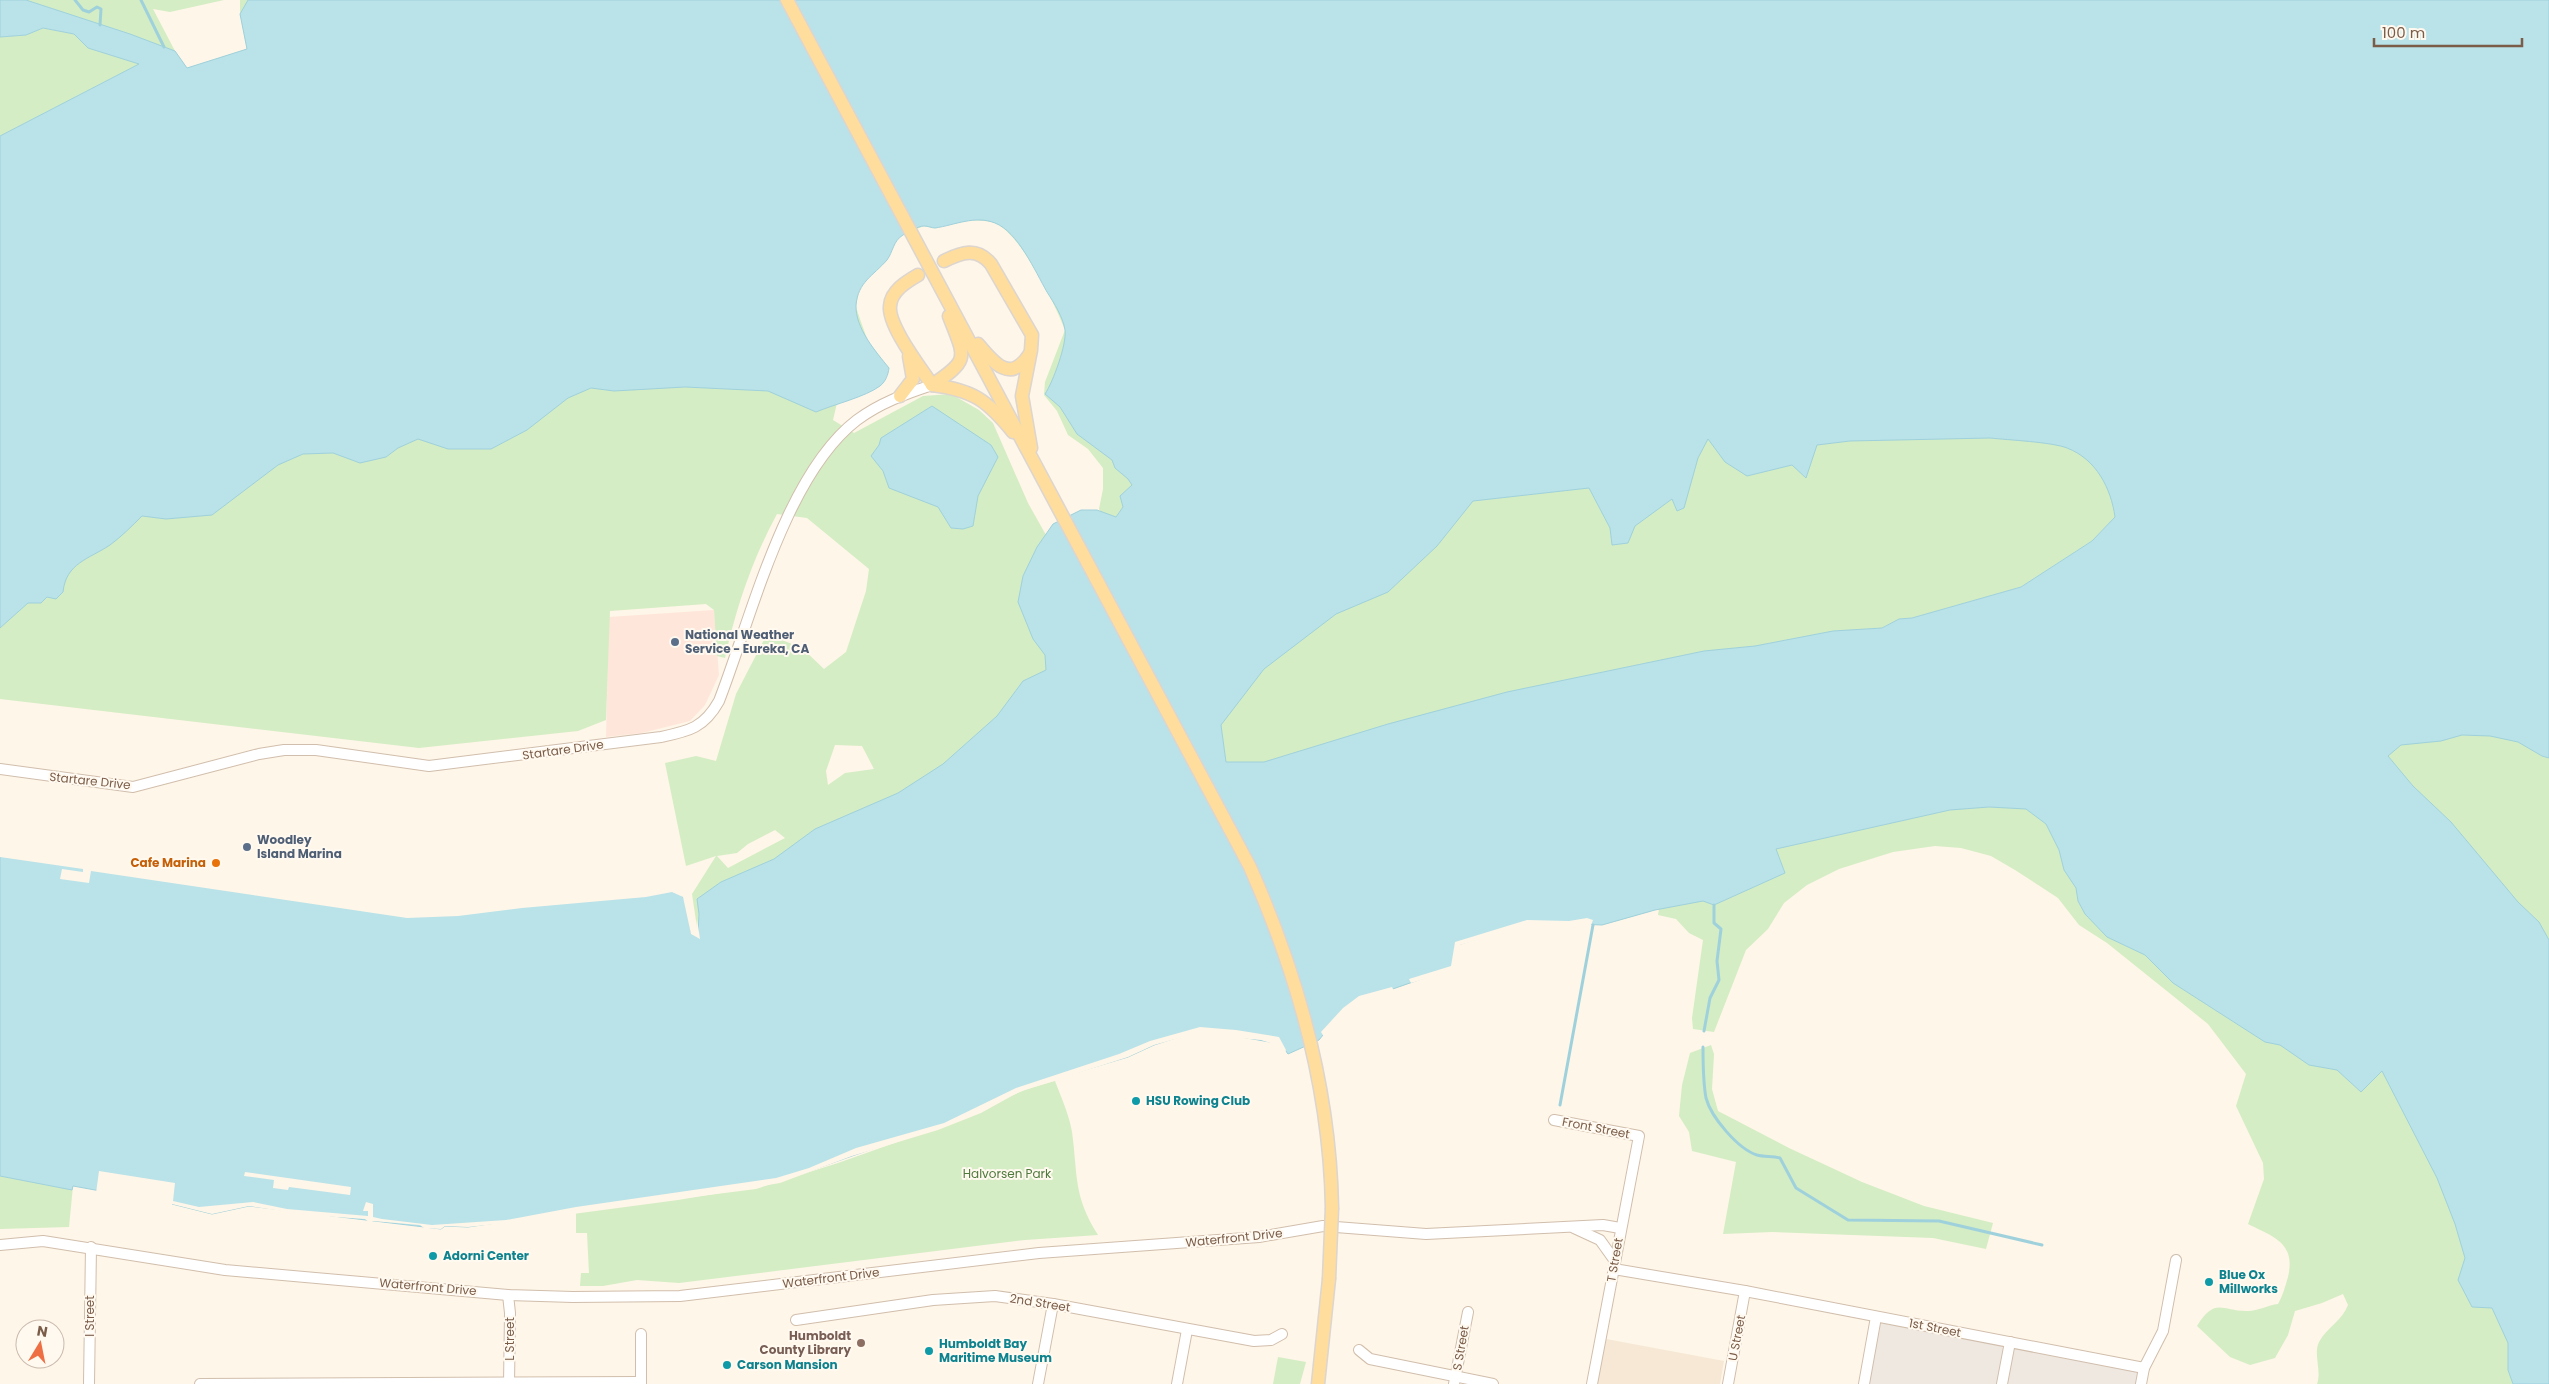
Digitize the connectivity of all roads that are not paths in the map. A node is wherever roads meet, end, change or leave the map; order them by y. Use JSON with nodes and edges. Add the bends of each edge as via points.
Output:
{"nodes":[{"id":1,"x":787,"y":0,"type":"edge"},
{"id":2,"x":944,"y":261,"type":"dead end"},
{"id":3,"x":918,"y":275,"type":"dead end"},
{"id":4,"x":934,"y":275,"type":"junction"},
{"id":5,"x":961,"y":324,"type":"junction"},
{"id":6,"x":904,"y":341,"type":"junction"},
{"id":7,"x":1029,"y":356,"type":"junction"},
{"id":8,"x":932,"y":385,"type":"junction"},
{"id":9,"x":900,"y":396,"type":"junction"},
{"id":10,"x":1034,"y":462,"type":"junction"},
{"id":11,"x":0,"y":770,"type":"edge"},
{"id":12,"x":1554,"y":1120,"type":"dead end"},
{"id":13,"x":1639,"y":1136,"type":"joint"},
{"id":14,"x":1572,"y":1227,"type":"junction"},
{"id":15,"x":1620,"y":1228,"type":"junction"},
{"id":16,"x":0,"y":1245,"type":"edge"},
{"id":17,"x":91,"y":1248,"type":"junction"},
{"id":18,"x":2176,"y":1260,"type":"dead end"},
{"id":19,"x":1614,"y":1265,"type":"junction"},
{"id":20,"x":1745,"y":1292,"type":"junction"},
{"id":21,"x":508,"y":1295,"type":"junction"},
{"id":22,"x":1053,"y":1304,"type":"junction"},
{"id":23,"x":1468,"y":1312,"type":"dead end"},
{"id":24,"x":1876,"y":1316,"type":"junction"},
{"id":25,"x":796,"y":1320,"type":"dead end"},
{"id":26,"x":1186,"y":1330,"type":"junction"},
{"id":27,"x":641,"y":1334,"type":"dead end"},
{"id":28,"x":1282,"y":1334,"type":"dead end"},
{"id":29,"x":2010,"y":1342,"type":"junction"},
{"id":30,"x":1321,"y":1343,"type":"junction"},
{"id":31,"x":1359,"y":1350,"type":"dead end"},
{"id":32,"x":2144,"y":1368,"type":"junction"},
{"id":33,"x":1455,"y":1380,"type":"edge"},
{"id":34,"x":510,"y":1383,"type":"edge"},
{"id":35,"x":641,"y":1383,"type":"edge"},
{"id":36,"x":89,"y":1384,"type":"edge"},
{"id":37,"x":200,"y":1384,"type":"edge"},
{"id":38,"x":231,"y":1384,"type":"edge"},
{"id":39,"x":1038,"y":1384,"type":"edge"},
{"id":40,"x":1177,"y":1384,"type":"edge"},
{"id":41,"x":1311,"y":1384,"type":"edge"},
{"id":42,"x":1318,"y":1384,"type":"edge"},
{"id":43,"x":1493,"y":1384,"type":"edge"},
{"id":44,"x":1592,"y":1384,"type":"edge"},
{"id":45,"x":1728,"y":1384,"type":"edge"},
{"id":46,"x":1864,"y":1384,"type":"edge"},
{"id":47,"x":2002,"y":1384,"type":"edge"},
{"id":48,"x":2141,"y":1384,"type":"edge"}],
"edges":[{"from":1,"to":4,"type":"main road"},
{"from":2,"to":7,"type":"main road","via":[[964,252],[981,254],[988,260],[1030,329],[1033,342]]},
{"from":3,"to":6,"type":"main road","via":[[896,292],[890,304],[891,314]]},
{"from":4,"to":5,"type":"main road"},
{"from":4,"to":8,"type":"main road","via":[[959,341],[961,358],[956,369]]},
{"from":5,"to":7,"type":"main road","via":[[988,356],[1003,368],[1015,369]]},
{"from":5,"to":10,"type":"main road"},
{"from":6,"to":8,"type":"main road"},
{"from":6,"to":9,"type":"main road","via":[[913,374],[910,384]]},
{"from":7,"to":10,"type":"main road","via":[[1022,387],[1022,405]]},
{"from":8,"to":9,"type":"street","name":"Startare Drive"},
{"from":8,"to":10,"type":"main road","via":[[963,390],[989,405]]},
{"from":9,"to":11,"type":"street","name":"Startare Drive","via":[[855,422],[815,469],[766,569],[719,701],[708,720],[698,726],[661,737],[429,766],[316,750],[284,750],[133,787]]},
{"from":10,"to":30,"type":"main road","bridge":true,"via":[[1250,866],[1286,956],[1311,1038],[1323,1105],[1331,1198],[1329,1279]]},
{"from":12,"to":13,"type":"street","name":"Front Street"},
{"from":13,"to":15,"type":"street","name":"T Street"},
{"from":14,"to":15,"type":"street","name":"Waterfront Drive","via":[[1603,1225]]},
{"from":14,"to":19,"type":"street","name":"Waterfront Drive","via":[[1600,1240]]},
{"from":14,"to":21,"type":"street","name":"Waterfront Drive","via":[[1415,1234],[1323,1226],[1259,1237],[1039,1253],[680,1296]]},
{"from":15,"to":19,"type":"street","name":"T Street"},
{"from":16,"to":17,"type":"street","via":[[43,1241]]},
{"from":17,"to":21,"type":"street","name":"Waterfront Drive","via":[[224,1270]]},
{"from":17,"to":36,"type":"street","name":"I Street"},
{"from":18,"to":32,"type":"street","via":[[2163,1330]]},
{"from":19,"to":20,"type":"street","name":"1st Street"},
{"from":19,"to":44,"type":"street","name":"T Street"},
{"from":20,"to":24,"type":"street","name":"1st Street"},
{"from":20,"to":45,"type":"street","name":"U Street"},
{"from":21,"to":34,"type":"street","name":"L Street"},
{"from":22,"to":25,"type":"street","name":"2nd Street","via":[[1012,1297],[973,1296]]},
{"from":22,"to":26,"type":"street","name":"2nd Street"},
{"from":22,"to":39,"type":"street"},
{"from":23,"to":33,"type":"street","name":"S Street"},
{"from":24,"to":29,"type":"street","name":"1st Street"},
{"from":24,"to":46,"type":"street"},
{"from":26,"to":28,"type":"street","name":"2nd Street","via":[[1262,1341]]},
{"from":26,"to":40,"type":"street"},
{"from":27,"to":35,"type":"street"},
{"from":29,"to":32,"type":"street","name":"1st Street"},
{"from":29,"to":47,"type":"street"},
{"from":30,"to":41,"type":"main road"},
{"from":30,"to":42,"type":"main road"},
{"from":31,"to":33,"type":"street","via":[[1370,1359]]},
{"from":32,"to":48,"type":"street"},
{"from":33,"to":43,"type":"street"},
{"from":34,"to":35,"type":"street"},
{"from":34,"to":38,"type":"street"},
{"from":37,"to":38,"type":"street"}]}
